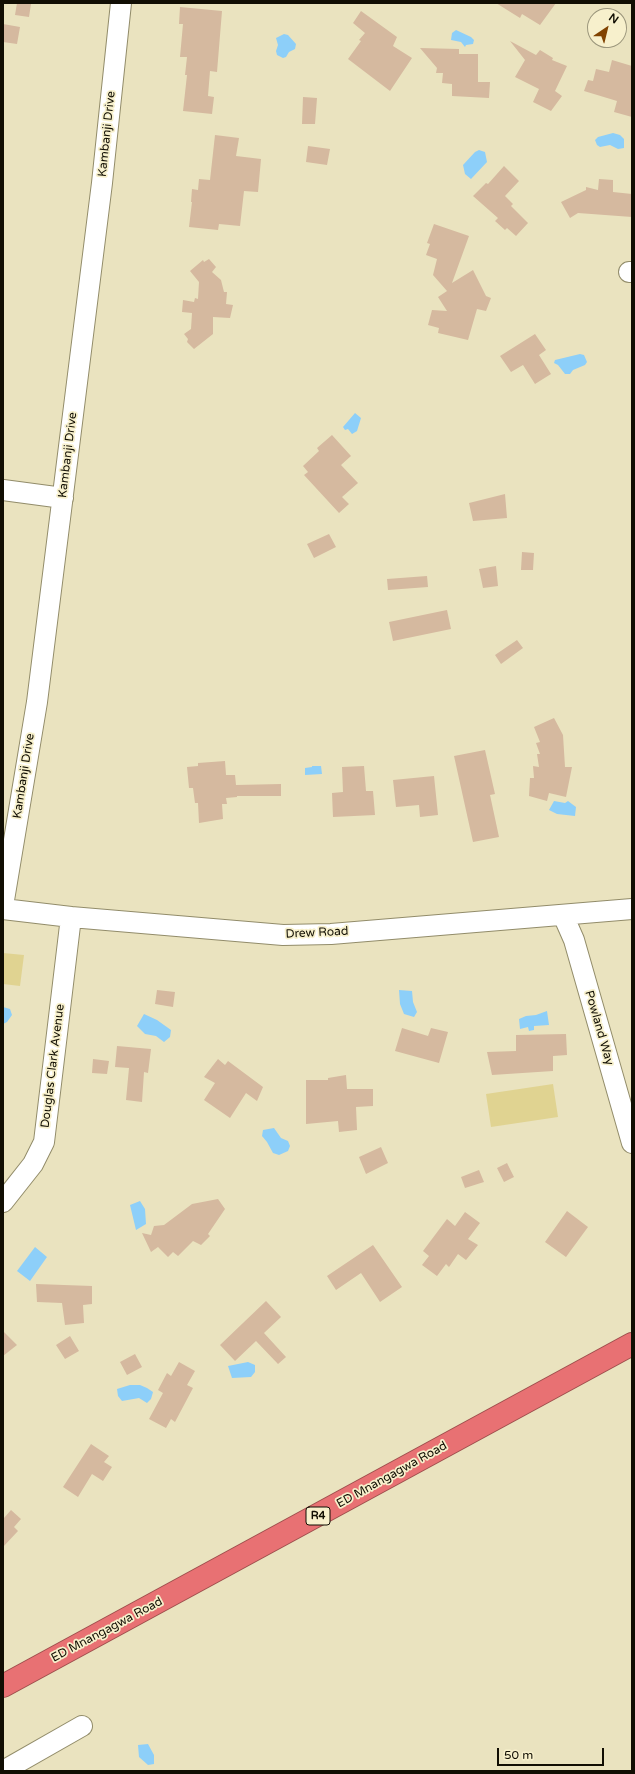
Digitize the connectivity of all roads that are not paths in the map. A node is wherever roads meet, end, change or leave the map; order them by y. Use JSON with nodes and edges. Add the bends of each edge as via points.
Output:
{"nodes":[{"id":1,"x":121,"y":3,"type":"edge"},
{"id":2,"x":3,"y":490,"type":"edge"},
{"id":3,"x":63,"y":498,"type":"junction"},
{"id":4,"x":3,"y":908,"type":"edge"},
{"id":5,"x":632,"y":909,"type":"edge"},
{"id":6,"x":563,"y":915,"type":"junction"},
{"id":7,"x":71,"y":918,"type":"junction"},
{"id":8,"x":632,"y":1143,"type":"edge"},
{"id":9,"x":3,"y":1202,"type":"edge"},
{"id":10,"x":632,"y":1344,"type":"edge"},
{"id":11,"x":3,"y":1686,"type":"edge"},
{"id":12,"x":82,"y":1726,"type":"dead end"},
{"id":13,"x":3,"y":1771,"type":"edge"}],
"edges":[{"from":1,"to":3,"type":"street","name":"Kambanji Drive","via":[[102,183]]},
{"from":2,"to":3,"type":"street"},
{"from":3,"to":4,"type":"street","name":"Kambanji Drive","via":[[37,702]]},
{"from":4,"to":7,"type":"street","name":"Drew Road"},
{"from":5,"to":6,"type":"street","name":"Drew Road"},
{"from":6,"to":7,"type":"street","name":"Drew Road","via":[[331,934],[283,935]]},
{"from":6,"to":8,"type":"street","name":"Powland Way","via":[[574,940]]},
{"from":7,"to":9,"type":"street","name":"Douglas Clark Avenue","via":[[44,1142],[33,1164]]},
{"from":10,"to":11,"type":"highway","name":"ED Mnangagwa Road","number":"R4"},
{"from":12,"to":13,"type":"street"}]}
